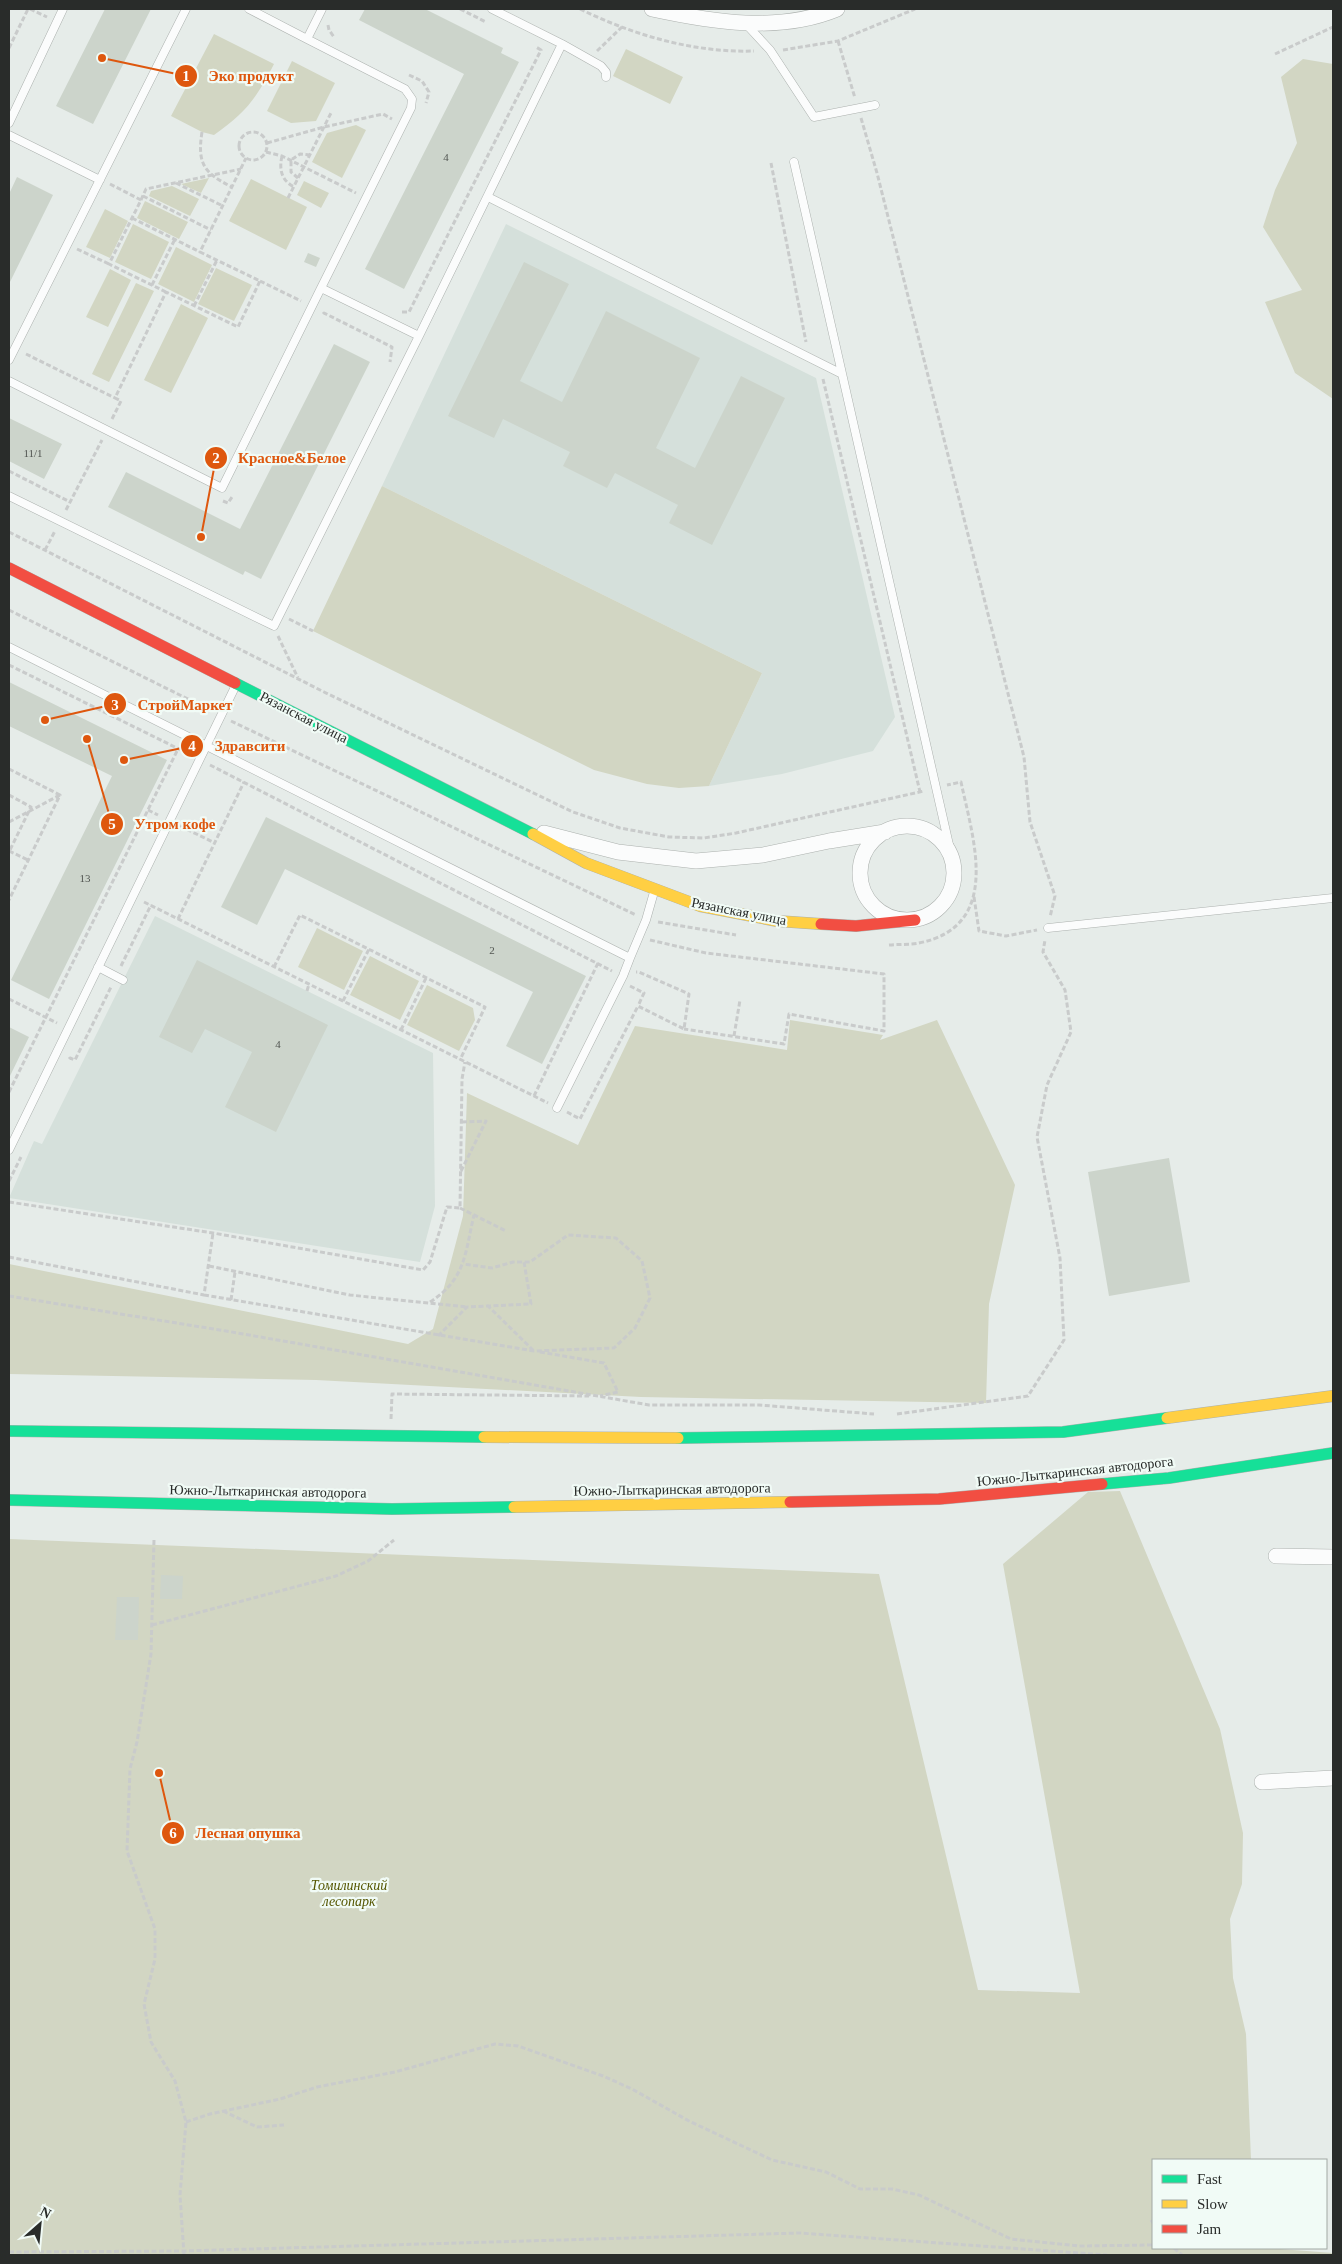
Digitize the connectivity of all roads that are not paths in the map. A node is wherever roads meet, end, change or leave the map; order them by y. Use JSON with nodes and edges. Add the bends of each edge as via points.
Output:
{"nodes":[{"id":1,"x":64,"y":9,"type":"edge"},
{"id":2,"x":186,"y":9,"type":"edge"},
{"id":3,"x":249,"y":9,"type":"edge"},
{"id":4,"x":322,"y":9,"type":"edge"},
{"id":5,"x":492,"y":9,"type":"edge"},
{"id":6,"x":652,"y":9,"type":"edge"},
{"id":7,"x":837,"y":9,"type":"edge"},
{"id":8,"x":745,"y":23,"type":"junction"},
{"id":9,"x":307,"y":38,"type":"junction"},
{"id":10,"x":562,"y":44,"type":"junction"},
{"id":11,"x":606,"y":77,"type":"dead end"},
{"id":12,"x":875,"y":105,"type":"dead end"},
{"id":13,"x":9,"y":123,"type":"edge"},
{"id":14,"x":9,"y":135,"type":"edge"},
{"id":15,"x":794,"y":162,"type":"dead end"},
{"id":16,"x":100,"y":180,"type":"junction"},
{"id":17,"x":488,"y":196,"type":"junction"},
{"id":18,"x":321,"y":288,"type":"junction"},
{"id":19,"x":418,"y":336,"type":"junction"},
{"id":20,"x":9,"y":360,"type":"edge"},
{"id":21,"x":842,"y":374,"type":"junction"},
{"id":22,"x":9,"y":381,"type":"edge"},
{"id":23,"x":9,"y":496,"type":"edge"},
{"id":24,"x":9,"y":568,"type":"edge"},
{"id":25,"x":9,"y":647,"type":"edge"},
{"id":26,"x":237,"y":683,"type":"junction"},
{"id":27,"x":206,"y":745,"type":"junction"},
{"id":28,"x":520,"y":826,"type":"junction"},
{"id":29,"x":885,"y":832,"type":"junction"},
{"id":30,"x":952,"y":858,"type":"junction"},
{"id":31,"x":655,"y":889,"type":"junction"},
{"id":32,"x":1333,"y":898,"type":"edge"},
{"id":33,"x":914,"y":920,"type":"junction"},
{"id":34,"x":1048,"y":928,"type":"road end"},
{"id":35,"x":630,"y":958,"type":"junction"},
{"id":36,"x":98,"y":967,"type":"junction"},
{"id":37,"x":120,"y":978,"type":"road end"},
{"id":38,"x":557,"y":1108,"type":"road end"},
{"id":39,"x":9,"y":1150,"type":"edge"},
{"id":40,"x":1333,"y":1396,"type":"edge"},
{"id":41,"x":9,"y":1431,"type":"edge"},
{"id":42,"x":1333,"y":1453,"type":"edge"},
{"id":43,"x":9,"y":1500,"type":"edge"},
{"id":44,"x":1276,"y":1556,"type":"dead end"},
{"id":45,"x":1333,"y":1557,"type":"edge"},
{"id":46,"x":1333,"y":1778,"type":"edge"},
{"id":47,"x":1262,"y":1782,"type":"dead end"}],
"edges":[{"from":1,"to":13,"type":"lane"},
{"from":2,"to":16,"type":"lane"},
{"from":3,"to":9,"type":"lane"},
{"from":4,"to":9,"type":"lane"},
{"from":5,"to":10,"type":"lane"},
{"from":6,"to":8,"type":"street"},
{"from":7,"to":8,"type":"street","via":[[817,17],[776,23]]},
{"from":8,"to":12,"type":"lane","via":[[770,50],[814,117]]},
{"from":9,"to":18,"type":"lane","via":[[405,89],[412,99],[411,108]]},
{"from":10,"to":11,"type":"lane","via":[[601,66]]},
{"from":10,"to":17,"type":"lane"},
{"from":14,"to":16,"type":"lane"},
{"from":15,"to":21,"type":"lane"},
{"from":16,"to":20,"type":"lane"},
{"from":17,"to":19,"type":"lane"},
{"from":17,"to":21,"type":"lane"},
{"from":18,"to":19,"type":"lane"},
{"from":18,"to":22,"type":"lane","via":[[222,488]]},
{"from":19,"to":23,"type":"lane","via":[[274,626]]},
{"from":21,"to":30,"type":"lane"},
{"from":24,"to":26,"type":"main road","name":"Рязанская улица"},
{"from":25,"to":27,"type":"lane"},
{"from":26,"to":27,"type":"lane"},
{"from":26,"to":28,"type":"main road","name":"Рязанская улица"},
{"from":27,"to":35,"type":"lane"},
{"from":27,"to":36,"type":"lane"},
{"from":28,"to":29,"type":"street","name":"Рязанская улица","via":[[618,852],[696,861],[763,855],[829,840]]},
{"from":28,"to":31,"type":"main road","name":"Рязанская улица","via":[[586,863]]},
{"from":29,"to":30,"type":"street","via":[[900,826],[917,827],[938,838]]},
{"from":29,"to":33,"type":"street","via":[[864,853],[860,867],[864,894],[883,914],[898,920]]},
{"from":30,"to":33,"type":"street","via":[[955,875],[952,891],[943,905],[930,915]]},
{"from":31,"to":33,"type":"main road","name":"Рязанская улица","via":[[700,906],[777,921],[856,926]]},
{"from":31,"to":35,"type":"lane"},
{"from":32,"to":34,"type":"lane"},
{"from":35,"to":38,"type":"lane"},
{"from":36,"to":37,"type":"lane"},
{"from":36,"to":39,"type":"lane"},
{"from":40,"to":41,"type":"main road","via":[[1063,1432],[756,1438]]},
{"from":42,"to":43,"type":"main road","name":"Южно-Лыткаринская автодорога","via":[[1169,1478],[939,1499],[392,1510]]},
{"from":44,"to":45,"type":"street"},
{"from":46,"to":47,"type":"street"}]}
